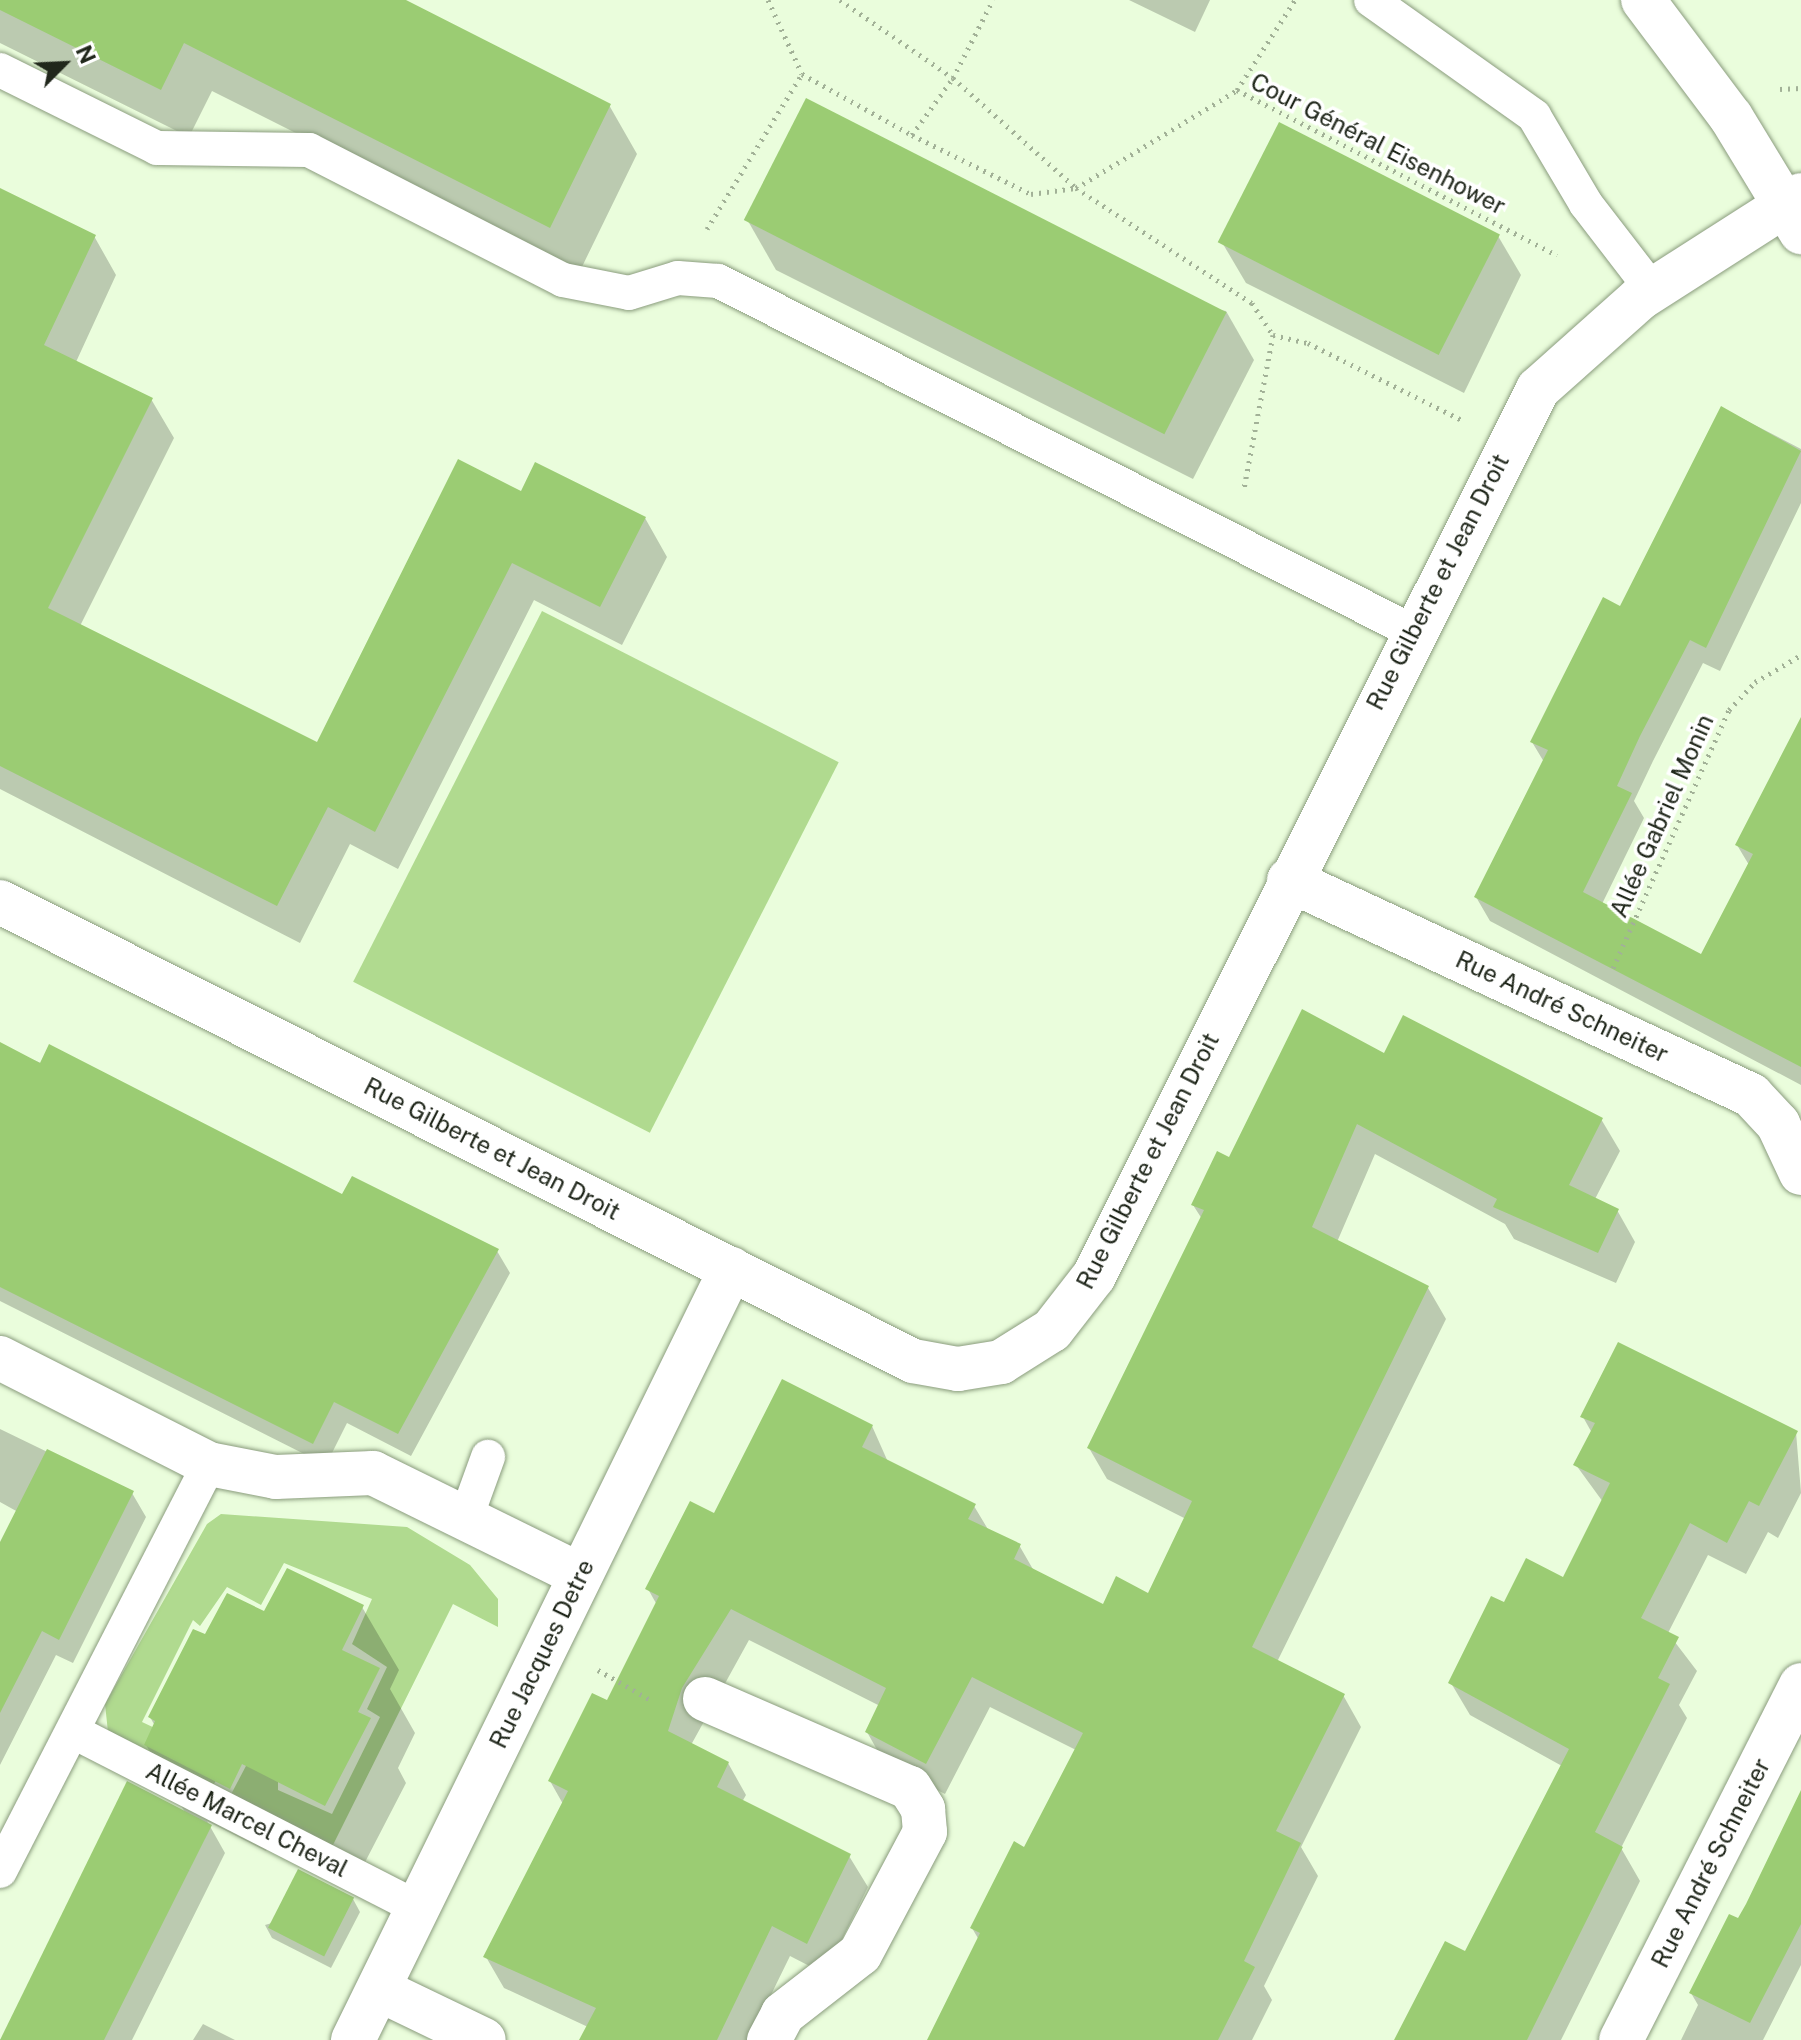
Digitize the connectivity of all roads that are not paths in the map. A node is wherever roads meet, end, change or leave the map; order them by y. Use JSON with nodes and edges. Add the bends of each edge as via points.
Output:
{"nodes":[{"id":1,"x":1371,"y":0,"type":"edge"},
{"id":2,"x":1643,"y":0,"type":"edge"},
{"id":3,"x":0,"y":70,"type":"edge"},
{"id":4,"x":1795,"y":211,"type":"edge"},
{"id":5,"x":1646,"y":295,"type":"junction"},
{"id":6,"x":1412,"y":631,"type":"junction"},
{"id":7,"x":1289,"y":880,"type":"junction"},
{"id":8,"x":0,"y":902,"type":"edge"},
{"id":9,"x":1801,"y":1173,"type":"edge"},
{"id":10,"x":731,"y":1269,"type":"junction"},
{"id":11,"x":0,"y":1358,"type":"edge"},
{"id":12,"x":488,"y":1457,"type":"dead end"},
{"id":13,"x":209,"y":1464,"type":"junction"},
{"id":14,"x":467,"y":1515,"type":"junction"},
{"id":15,"x":580,"y":1575,"type":"junction"},
{"id":16,"x":1801,"y":1685,"type":"edge"},
{"id":17,"x":714,"y":1703,"type":"road end"},
{"id":18,"x":74,"y":1732,"type":"junction"},
{"id":19,"x":0,"y":1871,"type":"edge"},
{"id":20,"x":420,"y":1909,"type":"junction"},
{"id":21,"x":380,"y":1990,"type":"junction"},
{"id":22,"x":353,"y":2040,"type":"edge"},
{"id":23,"x":484,"y":2040,"type":"edge"},
{"id":24,"x":769,"y":2040,"type":"edge"},
{"id":25,"x":1621,"y":2040,"type":"edge"}],
"edges":[{"from":1,"to":5,"type":"lane","via":[[1534,116]]},
{"from":2,"to":4,"type":"street"},
{"from":3,"to":6,"type":"lane","via":[[157,148],[309,150],[563,280],[629,293],[678,278],[718,281]]},
{"from":4,"to":5,"type":"street","name":"Rue Gilberte et Jean Droit"},
{"from":5,"to":6,"type":"street","name":"Rue Gilberte et Jean Droit","via":[[1538,389]]},
{"from":6,"to":7,"type":"street","name":"Rue Gilberte et Jean Droit"},
{"from":7,"to":9,"type":"street","name":"Rue André Schneiter","via":[[1751,1095],[1778,1124]]},
{"from":7,"to":10,"type":"street","name":"Rue Gilberte et Jean Droit","via":[[1094,1276],[1052,1330],[1001,1362],[958,1369],[913,1361]]},
{"from":8,"to":10,"type":"street","name":"Rue Gilberte et Jean Droit"},
{"from":10,"to":15,"type":"street","name":"Rue Jacques Detre"},
{"from":11,"to":13,"type":"street"},
{"from":12,"to":14,"type":"lane"},
{"from":13,"to":14,"type":"street","via":[[276,1477],[373,1473]]},
{"from":13,"to":18,"type":"lane"},
{"from":14,"to":15,"type":"street"},
{"from":15,"to":20,"type":"street","name":"Rue Jacques Detre"},
{"from":16,"to":25,"type":"street","name":"Rue André Schneiter"},
{"from":17,"to":24,"type":"street","via":[[910,1788],[923,1809],[925,1832],[860,1954],[783,2014]]},
{"from":18,"to":19,"type":"lane"},
{"from":18,"to":20,"type":"lane","name":"Allée Marcel Cheval"},
{"from":20,"to":21,"type":"street","name":"Rue Jacques Detre"},
{"from":21,"to":22,"type":"street","name":"Rue Jacques Detre"},
{"from":21,"to":23,"type":"street"}]}
